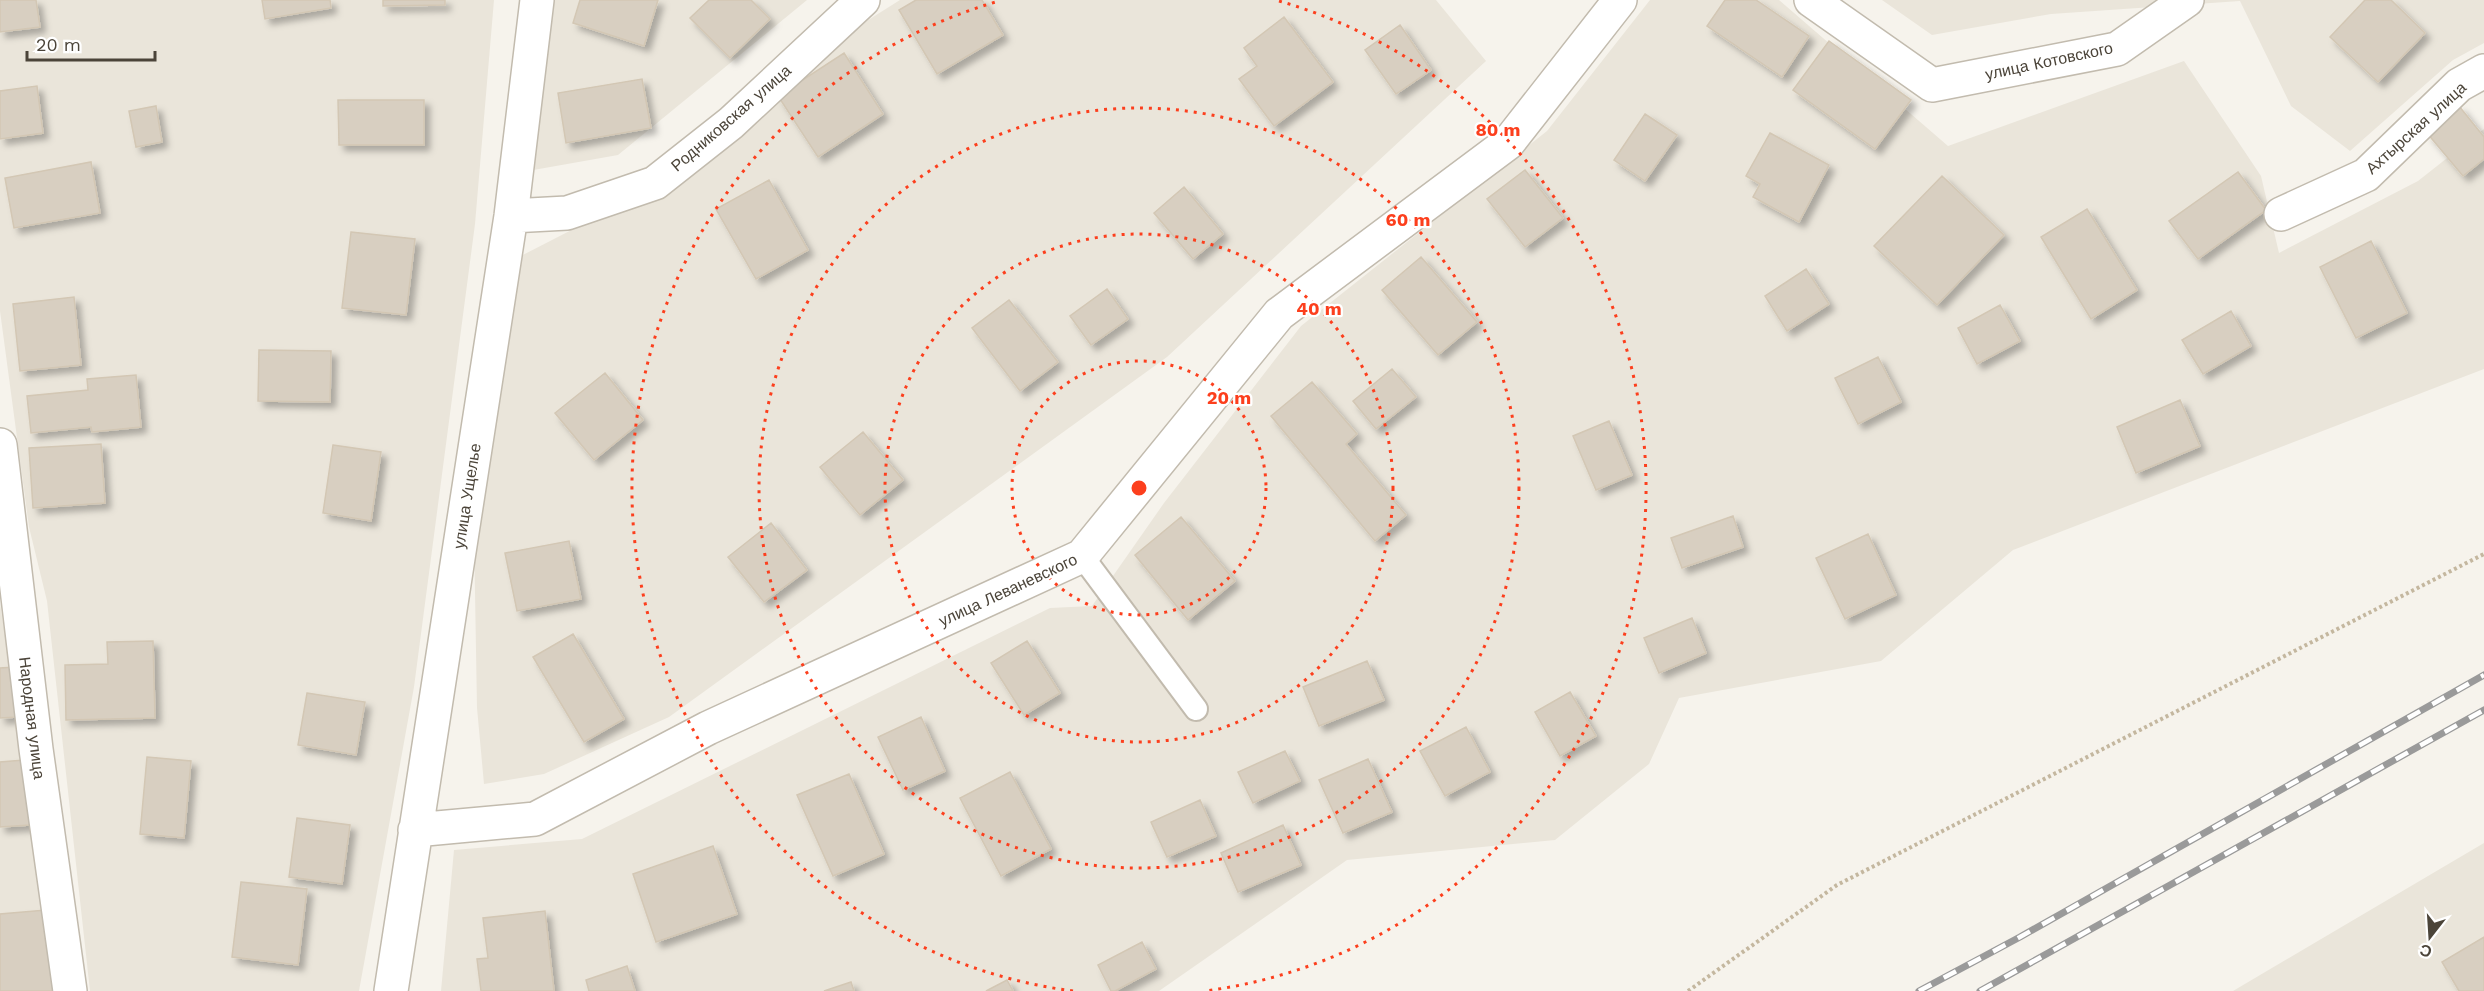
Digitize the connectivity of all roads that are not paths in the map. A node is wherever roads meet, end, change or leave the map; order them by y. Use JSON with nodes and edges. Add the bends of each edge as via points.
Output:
{"nodes":[{"id":1,"x":537,"y":0,"type":"edge"},
{"id":2,"x":863,"y":0,"type":"edge"},
{"id":3,"x":1620,"y":0,"type":"edge"},
{"id":4,"x":1811,"y":0,"type":"edge"},
{"id":5,"x":2187,"y":0,"type":"edge"},
{"id":6,"x":2484,"y":70,"type":"edge"},
{"id":7,"x":2281,"y":214,"type":"dead end"},
{"id":8,"x":511,"y":216,"type":"junction"},
{"id":9,"x":0,"y":445,"type":"edge"},
{"id":10,"x":1082,"y":556,"type":"junction"},
{"id":11,"x":1196,"y":709,"type":"dead end"},
{"id":12,"x":415,"y":830,"type":"junction"},
{"id":13,"x":70,"y":991,"type":"edge"},
{"id":14,"x":391,"y":991,"type":"edge"}],
"edges":[{"from":1,"to":8,"type":"street","name":"улица Ущелье"},
{"from":2,"to":8,"type":"street","name":"Родниковская улица","via":[[730,123],[655,183],[567,213]]},
{"from":3,"to":10,"type":"street","name":"улица Леваневского","via":[[1508,143],[1279,314]]},
{"from":4,"to":5,"type":"street","name":"улица Котовского","via":[[1932,85],[2117,49]]},
{"from":6,"to":7,"type":"street","name":"Ахтырская улица","via":[[2459,85],[2366,175]]},
{"from":8,"to":12,"type":"street","name":"улица Ущелье"},
{"from":9,"to":13,"type":"street","name":"Народная улица"},
{"from":10,"to":11,"type":"lane"},
{"from":10,"to":12,"type":"street","name":"улица Леваневского","via":[[708,729],[535,819]]},
{"from":12,"to":14,"type":"street","name":"улица Ущелье"}]}
